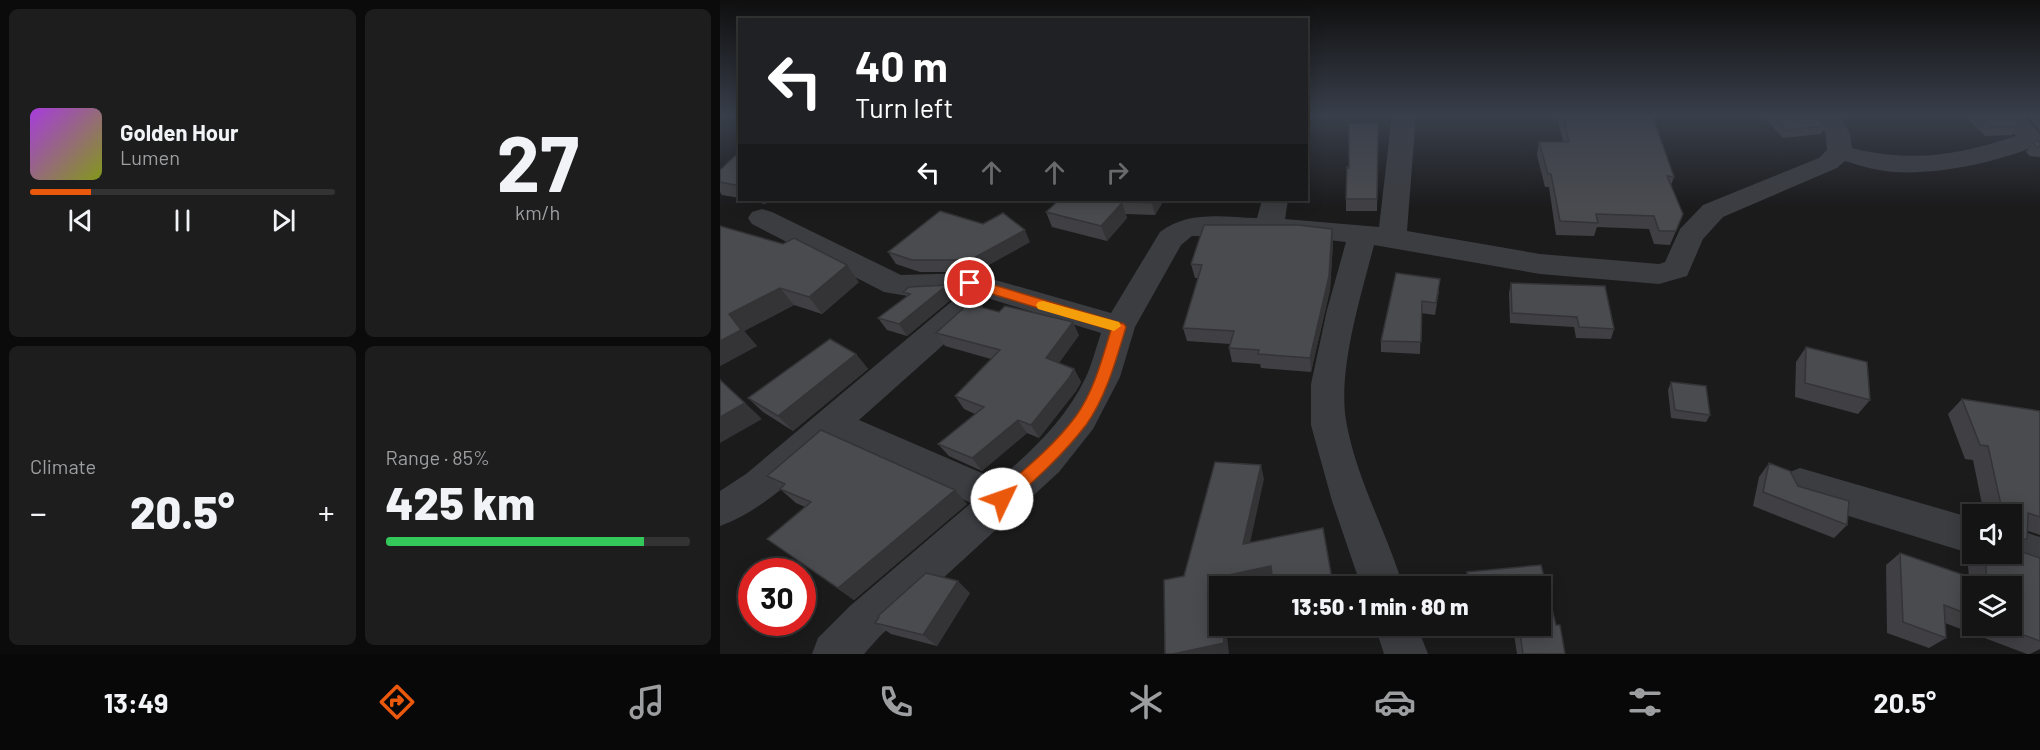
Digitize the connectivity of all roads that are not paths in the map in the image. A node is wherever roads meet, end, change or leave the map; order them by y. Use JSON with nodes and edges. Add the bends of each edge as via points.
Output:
{"nodes":[{"id":1,"x":1397,"y":146,"type":"edge"},
{"id":2,"x":1839,"y":146,"type":"edge"},
{"id":3,"x":2013,"y":146,"type":"edge"},
{"id":4,"x":1840,"y":152,"type":"junction"},
{"id":5,"x":1272,"y":213,"type":"edge"},
{"id":6,"x":762,"y":218,"type":"dead end"},
{"id":7,"x":1377,"y":237,"type":"junction"},
{"id":8,"x":987,"y":288,"type":"junction"},
{"id":9,"x":1119,"y":327,"type":"junction"},
{"id":10,"x":831,"y":424,"type":"junction"},
{"id":11,"x":1800,"y":484,"type":"edge"},
{"id":12,"x":1002,"y":499,"type":"junction"},
{"id":13,"x":720,"y":508,"type":"edge"},
{"id":14,"x":1962,"y":533,"type":"edge"},
{"id":15,"x":2022,"y":550,"type":"edge"},
{"id":16,"x":2040,"y":556,"type":"edge"},
{"id":17,"x":1378,"y":576,"type":"edge"},
{"id":18,"x":1400,"y":636,"type":"edge"},
{"id":19,"x":834,"y":654,"type":"edge"},
{"id":20,"x":1406,"y":654,"type":"edge"}],
"edges":[{"from":1,"to":7,"type":"street"},
{"from":2,"to":4,"type":"street"},
{"from":3,"to":4,"type":"street","via":[[1935,162],[1905,164],[1877,162]]},
{"from":4,"to":7,"type":"street","via":[[1828,163],[1713,211],[1690,236],[1677,269],[1659,274],[1540,264]]},
{"from":5,"to":7,"type":"street"},
{"from":5,"to":9,"type":"street","via":[[1182,229],[1170,239]]},
{"from":6,"to":8,"type":"street","via":[[895,285],[913,289],[970,283]]},
{"from":7,"to":17,"type":"street","via":[[1342,310],[1328,384],[1329,425]]},
{"from":8,"to":9,"type":"street"},
{"from":8,"to":10,"type":"street"},
{"from":9,"to":12,"type":"street","via":[[1103,377],[1082,419],[1046,460]]},
{"from":10,"to":12,"type":"street"},
{"from":10,"to":13,"type":"street","via":[[758,485]]},
{"from":11,"to":14,"type":"street"},
{"from":12,"to":19,"type":"street","via":[[865,621]]},
{"from":15,"to":16,"type":"street"},
{"from":18,"to":20,"type":"street"}]}
